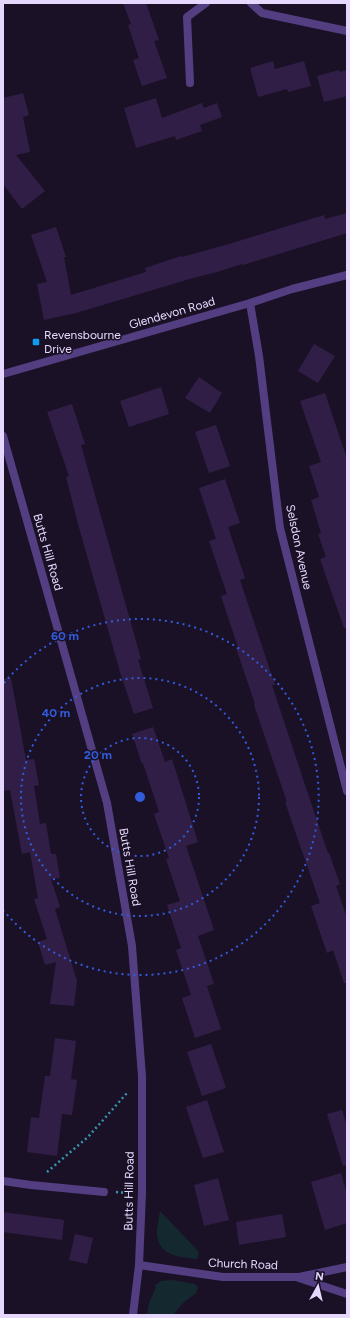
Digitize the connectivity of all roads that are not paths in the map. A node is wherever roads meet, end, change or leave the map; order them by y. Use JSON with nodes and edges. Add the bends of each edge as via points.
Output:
{"nodes":[{"id":1,"x":206,"y":3,"type":"edge"},
{"id":2,"x":251,"y":3,"type":"edge"},
{"id":3,"x":347,"y":31,"type":"edge"},
{"id":4,"x":190,"y":83,"type":"dead end"},
{"id":5,"x":347,"y":275,"type":"edge"},
{"id":6,"x":250,"y":303,"type":"junction"},
{"id":7,"x":3,"y":374,"type":"edge"},
{"id":8,"x":3,"y":436,"type":"edge"},
{"id":9,"x":347,"y":791,"type":"edge"},
{"id":10,"x":3,"y":1181,"type":"edge"},
{"id":11,"x":104,"y":1192,"type":"road end"},
{"id":12,"x":138,"y":1265,"type":"junction"},
{"id":13,"x":347,"y":1267,"type":"edge"},
{"id":14,"x":298,"y":1277,"type":"junction"},
{"id":15,"x":347,"y":1294,"type":"edge"},
{"id":16,"x":132,"y":1315,"type":"edge"}],
"edges":[{"from":1,"to":4,"type":"street","via":[[187,17]]},
{"from":2,"to":3,"type":"street","via":[[262,13]]},
{"from":5,"to":6,"type":"street","name":"Glendevon Road"},
{"from":6,"to":7,"type":"street","name":"Glendevon Road"},
{"from":6,"to":9,"type":"street","name":"Selsdon Avenue","via":[[280,528]]},
{"from":8,"to":12,"type":"street","name":"Butts Hill Road","via":[[107,803],[132,946],[142,1076],[142,1193]]},
{"from":10,"to":11,"type":"street"},
{"from":12,"to":14,"type":"street","name":"Church Road","via":[[223,1277]]},
{"from":12,"to":16,"type":"street","name":"Butts Hill Road"},
{"from":13,"to":14,"type":"street","name":"Church Road"},
{"from":14,"to":15,"type":"street"}]}
